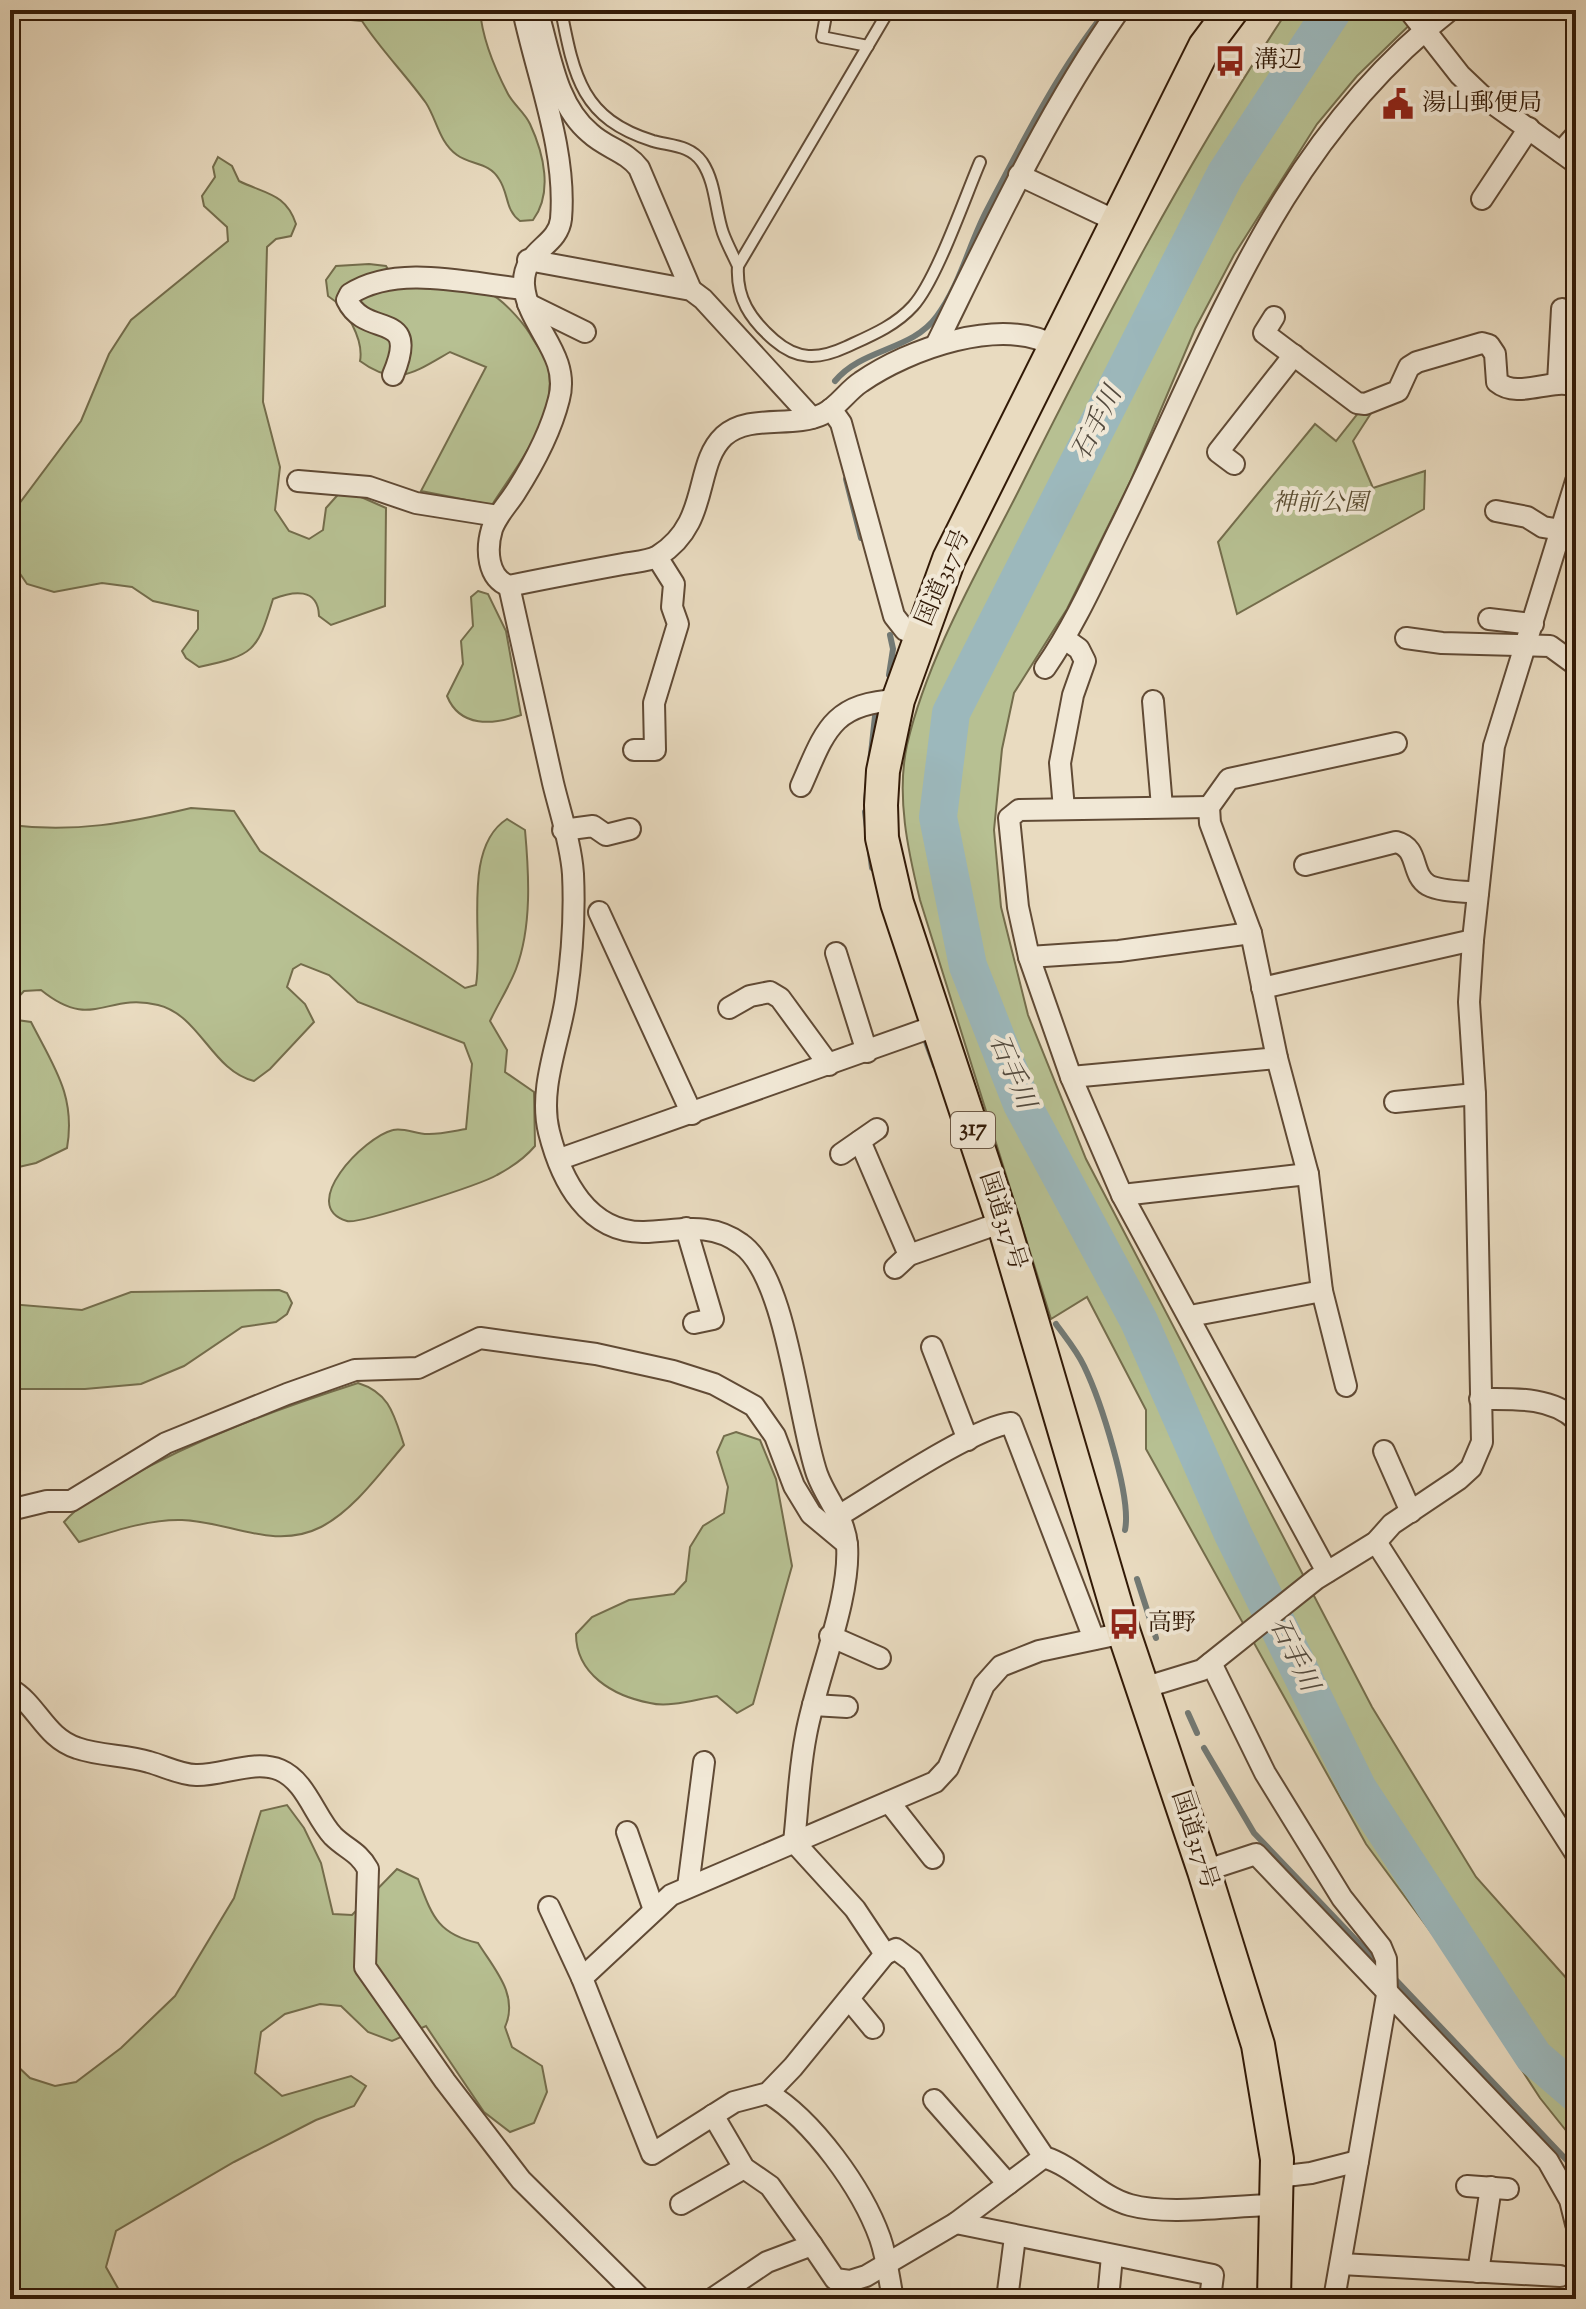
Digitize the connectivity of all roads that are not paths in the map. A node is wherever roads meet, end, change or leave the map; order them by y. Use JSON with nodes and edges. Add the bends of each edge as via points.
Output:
{"nodes":[{"id":1,"x":523,"y":10,"type":"edge"},
{"id":2,"x":537,"y":10,"type":"edge"},
{"id":3,"x":561,"y":10,"type":"edge"},
{"id":4,"x":827,"y":10,"type":"edge"},
{"id":5,"x":889,"y":10,"type":"edge"},
{"id":6,"x":1119,"y":10,"type":"edge"},
{"id":7,"x":1232,"y":10,"type":"edge"},
{"id":8,"x":1450,"y":10,"type":"edge"},
{"id":9,"x":1418,"y":21,"type":"edge"},
{"id":10,"x":868,"y":46,"type":"junction"},
{"id":11,"x":1529,"y":128,"type":"junction"},
{"id":12,"x":1576,"y":135,"type":"edge"},
{"id":13,"x":1569,"y":158,"type":"edge"},
{"id":14,"x":980,"y":162,"type":"dead end"},
{"id":15,"x":1019,"y":175,"type":"junction"},
{"id":16,"x":1482,"y":199,"type":"dead end"},
{"id":17,"x":1116,"y":221,"type":"junction"},
{"id":18,"x":528,"y":260,"type":"junction"},
{"id":19,"x":738,"y":266,"type":"junction"},
{"id":20,"x":691,"y":290,"type":"junction"},
{"id":21,"x":526,"y":297,"type":"junction"},
{"id":22,"x":1562,"y":309,"type":"dead end"},
{"id":23,"x":1274,"y":317,"type":"dead end"},
{"id":24,"x":585,"y":332,"type":"dead end"},
{"id":25,"x":937,"y":343,"type":"junction"},
{"id":26,"x":1055,"y":346,"type":"junction"},
{"id":27,"x":1294,"y":355,"type":"junction"},
{"id":28,"x":393,"y":375,"type":"dead end"},
{"id":29,"x":1567,"y":385,"type":"edge"},
{"id":30,"x":831,"y":409,"type":"junction"},
{"id":31,"x":812,"y":418,"type":"junction"},
{"id":32,"x":1234,"y":464,"type":"dead end"},
{"id":33,"x":298,"y":481,"type":"dead end"},
{"id":34,"x":1576,"y":481,"type":"edge"},
{"id":35,"x":1496,"y":511,"type":"dead end"},
{"id":36,"x":498,"y":516,"type":"junction"},
{"id":37,"x":1569,"y":534,"type":"edge"},
{"id":38,"x":657,"y":557,"type":"junction"},
{"id":39,"x":509,"y":586,"type":"junction"},
{"id":40,"x":1489,"y":619,"type":"dead end"},
{"id":41,"x":1533,"y":624,"type":"junction"},
{"id":42,"x":919,"y":635,"type":"junction"},
{"id":43,"x":1406,"y":638,"type":"dead end"},
{"id":44,"x":1065,"y":639,"type":"junction"},
{"id":45,"x":1527,"y":646,"type":"junction"},
{"id":46,"x":1576,"y":665,"type":"edge"},
{"id":47,"x":1045,"y":668,"type":"dead end"},
{"id":48,"x":898,"y":700,"type":"junction"},
{"id":49,"x":1153,"y":701,"type":"dead end"},
{"id":50,"x":1396,"y":743,"type":"dead end"},
{"id":51,"x":634,"y":750,"type":"dead end"},
{"id":52,"x":801,"y":786,"type":"dead end"},
{"id":53,"x":1162,"y":807,"type":"junction"},
{"id":54,"x":1209,"y":807,"type":"junction"},
{"id":55,"x":1064,"y":809,"type":"junction"},
{"id":56,"x":630,"y":829,"type":"dead end"},
{"id":57,"x":563,"y":830,"type":"junction"},
{"id":58,"x":1305,"y":865,"type":"dead end"},
{"id":59,"x":1478,"y":893,"type":"junction"},
{"id":60,"x":599,"y":912,"type":"dead end"},
{"id":61,"x":1251,"y":933,"type":"junction"},
{"id":62,"x":1473,"y":940,"type":"junction"},
{"id":63,"x":836,"y":953,"type":"dead end"},
{"id":64,"x":1029,"y":957,"type":"junction"},
{"id":65,"x":1262,"y":988,"type":"junction"},
{"id":66,"x":729,"y":1008,"type":"dead end"},
{"id":67,"x":938,"y":1025,"type":"junction"},
{"id":68,"x":867,"y":1052,"type":"junction"},
{"id":69,"x":1277,"y":1058,"type":"junction"},
{"id":70,"x":829,"y":1065,"type":"junction"},
{"id":71,"x":1071,"y":1077,"type":"junction"},
{"id":72,"x":1475,"y":1094,"type":"junction"},
{"id":73,"x":1395,"y":1102,"type":"dead end"},
{"id":74,"x":692,"y":1114,"type":"junction"},
{"id":75,"x":841,"y":1154,"type":"dead end"},
{"id":76,"x":560,"y":1159,"type":"junction"},
{"id":77,"x":1308,"y":1174,"type":"junction"},
{"id":78,"x":1122,"y":1195,"type":"junction"},
{"id":79,"x":1003,"y":1222,"type":"junction"},
{"id":80,"x":686,"y":1228,"type":"junction"},
{"id":81,"x":1322,"y":1291,"type":"junction"},
{"id":82,"x":1190,"y":1316,"type":"junction"},
{"id":83,"x":694,"y":1323,"type":"dead end"},
{"id":84,"x":932,"y":1347,"type":"dead end"},
{"id":85,"x":1346,"y":1386,"type":"dead end"},
{"id":86,"x":1480,"y":1399,"type":"junction"},
{"id":87,"x":1576,"y":1420,"type":"edge"},
{"id":88,"x":968,"y":1440,"type":"junction"},
{"id":89,"x":1384,"y":1451,"type":"dead end"},
{"id":90,"x":10,"y":1510,"type":"edge"},
{"id":91,"x":1411,"y":1512,"type":"junction"},
{"id":92,"x":840,"y":1515,"type":"junction"},
{"id":93,"x":1376,"y":1542,"type":"junction"},
{"id":94,"x":847,"y":1544,"type":"junction"},
{"id":95,"x":1322,"y":1576,"type":"junction"},
{"id":96,"x":830,"y":1636,"type":"junction"},
{"id":97,"x":1109,"y":1636,"type":"junction"},
{"id":98,"x":880,"y":1658,"type":"dead end"},
{"id":99,"x":1211,"y":1663,"type":"junction"},
{"id":100,"x":1143,"y":1688,"type":"junction"},
{"id":101,"x":10,"y":1689,"type":"edge"},
{"id":102,"x":813,"y":1705,"type":"junction"},
{"id":103,"x":847,"y":1707,"type":"dead end"},
{"id":104,"x":704,"y":1762,"type":"dead end"},
{"id":105,"x":889,"y":1802,"type":"junction"},
{"id":106,"x":627,"y":1832,"type":"dead end"},
{"id":107,"x":794,"y":1842,"type":"junction"},
{"id":108,"x":1576,"y":1854,"type":"edge"},
{"id":109,"x":933,"y":1858,"type":"dead end"},
{"id":110,"x":1204,"y":1871,"type":"junction"},
{"id":111,"x":688,"y":1887,"type":"junction"},
{"id":112,"x":549,"y":1907,"type":"dead end"},
{"id":113,"x":654,"y":1910,"type":"junction"},
{"id":114,"x":885,"y":1954,"type":"junction"},
{"id":115,"x":582,"y":1978,"type":"junction"},
{"id":116,"x":1387,"y":1995,"type":"junction"},
{"id":117,"x":849,"y":1999,"type":"junction"},
{"id":118,"x":873,"y":2028,"type":"dead end"},
{"id":119,"x":768,"y":2093,"type":"junction"},
{"id":120,"x":934,"y":2100,"type":"dead end"},
{"id":121,"x":713,"y":2115,"type":"junction"},
{"id":122,"x":1044,"y":2157,"type":"junction"},
{"id":123,"x":1358,"y":2161,"type":"junction"},
{"id":124,"x":744,"y":2168,"type":"junction"},
{"id":125,"x":1008,"y":2184,"type":"junction"},
{"id":126,"x":1467,"y":2186,"type":"dead end"},
{"id":127,"x":1277,"y":2191,"type":"junction"},
{"id":128,"x":681,"y":2204,"type":"dead end"},
{"id":129,"x":956,"y":2223,"type":"junction"},
{"id":130,"x":1576,"y":2224,"type":"edge"},
{"id":131,"x":1015,"y":2237,"type":"junction"},
{"id":132,"x":812,"y":2245,"type":"junction"},
{"id":133,"x":1112,"y":2256,"type":"junction"},
{"id":134,"x":1341,"y":2264,"type":"junction"},
{"id":135,"x":887,"y":2265,"type":"junction"},
{"id":136,"x":1478,"y":2272,"type":"junction"},
{"id":137,"x":1560,"y":2276,"type":"dead end"},
{"id":138,"x":641,"y":2299,"type":"edge"},
{"id":139,"x":712,"y":2299,"type":"edge"},
{"id":140,"x":893,"y":2299,"type":"edge"},
{"id":141,"x":1007,"y":2299,"type":"edge"},
{"id":142,"x":1108,"y":2299,"type":"edge"},
{"id":143,"x":1210,"y":2299,"type":"edge"},
{"id":144,"x":1274,"y":2299,"type":"edge"},
{"id":145,"x":1334,"y":2299,"type":"edge"}],
"edges":[{"from":1,"to":18,"type":"street","via":[[562,190],[561,224]]},
{"from":2,"to":20,"type":"street","via":[[570,111],[587,132],[630,156],[639,168]]},
{"from":3,"to":19,"type":"lane","via":[[572,59],[597,112],[653,141],[680,146],[702,161],[722,232]]},
{"from":4,"to":10,"type":"lane","via":[[822,37]]},
{"from":5,"to":10,"type":"lane"},
{"from":6,"to":15,"type":"street"},
{"from":7,"to":17,"type":"highway","name":"国道317号","number":"317","via":[[1205,46]]},
{"from":8,"to":9,"type":"street"},
{"from":9,"to":11,"type":"street","via":[[1460,75]]},
{"from":9,"to":44,"type":"street","via":[[1328,132],[1231,287]]},
{"from":10,"to":19,"type":"lane"},
{"from":11,"to":13,"type":"street"},
{"from":11,"to":16,"type":"street"},
{"from":12,"to":13,"type":"street"},
{"from":14,"to":19,"type":"lane","via":[[916,304],[878,332],[836,352],[810,358],[789,354],[748,312],[737,289]]},
{"from":15,"to":17,"type":"street"},
{"from":15,"to":25,"type":"street"},
{"from":17,"to":26,"type":"highway","name":"国道317号","number":"317"},
{"from":18,"to":20,"type":"street"},
{"from":18,"to":21,"type":"street"},
{"from":20,"to":31,"type":"street"},
{"from":21,"to":24,"type":"street"},
{"from":21,"to":28,"type":"street","via":[[403,279],[366,285],[350,294],[347,300],[356,313],[399,335],[403,343]]},
{"from":21,"to":36,"type":"street","via":[[558,361],[561,395],[551,426]]},
{"from":22,"to":29,"type":"street"},
{"from":23,"to":27,"type":"street","via":[[1264,333]]},
{"from":25,"to":26,"type":"street","via":[[1016,334]]},
{"from":25,"to":30,"type":"street","via":[[878,371]]},
{"from":26,"to":42,"type":"highway","name":"国道317号","number":"317","via":[[949,559]]},
{"from":27,"to":29,"type":"street","via":[[1365,404],[1398,391],[1409,367],[1482,343],[1495,354],[1497,382],[1504,388]]},
{"from":27,"to":32,"type":"street","via":[[1218,452]]},
{"from":30,"to":31,"type":"street"},
{"from":30,"to":42,"type":"street","via":[[841,423],[894,616],[905,630]]},
{"from":31,"to":38,"type":"street","via":[[739,426],[722,437],[690,523]]},
{"from":33,"to":36,"type":"street","via":[[369,487],[416,503]]},
{"from":34,"to":37,"type":"street"},
{"from":35,"to":37,"type":"street"},
{"from":36,"to":39,"type":"street","via":[[490,566],[500,583]]},
{"from":37,"to":41,"type":"street"},
{"from":38,"to":39,"type":"street"},
{"from":38,"to":51,"type":"street","via":[[674,584],[672,607],[678,624],[654,703],[655,750]]},
{"from":39,"to":57,"type":"street"},
{"from":40,"to":41,"type":"street"},
{"from":41,"to":45,"type":"street"},
{"from":42,"to":48,"type":"highway","name":"国道317号","number":"317"},
{"from":43,"to":45,"type":"street"},
{"from":44,"to":47,"type":"street"},
{"from":44,"to":55,"type":"street","via":[[1085,661],[1060,763]]},
{"from":45,"to":46,"type":"street","via":[[1550,646]]},
{"from":45,"to":59,"type":"street","via":[[1494,746]]},
{"from":48,"to":52,"type":"street","via":[[873,701],[828,725]]},
{"from":48,"to":67,"type":"highway","name":"国道317号","number":"317","via":[[883,771],[882,838],[897,903]]},
{"from":49,"to":53,"type":"street"},
{"from":50,"to":54,"type":"street","via":[[1229,779]]},
{"from":53,"to":54,"type":"street"},
{"from":53,"to":55,"type":"street"},
{"from":54,"to":61,"type":"street","via":[[1210,823]]},
{"from":55,"to":64,"type":"street","via":[[1019,810],[1009,818]]},
{"from":56,"to":57,"type":"street","via":[[606,835],[593,826]]},
{"from":57,"to":76,"type":"street","via":[[573,871],[572,932],[548,1100],[548,1130]]},
{"from":58,"to":59,"type":"street","via":[[1396,842],[1413,853],[1428,885]]},
{"from":59,"to":62,"type":"street"},
{"from":60,"to":74,"type":"street"},
{"from":61,"to":64,"type":"street"},
{"from":61,"to":65,"type":"street"},
{"from":62,"to":65,"type":"street"},
{"from":62,"to":72,"type":"street","via":[[1469,1002]]},
{"from":63,"to":68,"type":"street"},
{"from":64,"to":71,"type":"street"},
{"from":65,"to":69,"type":"street"},
{"from":66,"to":70,"type":"street","via":[[770,992],[780,998]]},
{"from":67,"to":68,"type":"street"},
{"from":67,"to":79,"type":"highway","name":"国道317号","number":"317"},
{"from":68,"to":70,"type":"street"},
{"from":69,"to":71,"type":"street"},
{"from":69,"to":77,"type":"street"},
{"from":70,"to":74,"type":"street"},
{"from":71,"to":78,"type":"street"},
{"from":72,"to":73,"type":"street"},
{"from":72,"to":86,"type":"street"},
{"from":74,"to":76,"type":"street"},
{"from":75,"to":79,"type":"street","via":[[868,1135],[902,1262]]},
{"from":76,"to":80,"type":"street","via":[[587,1211],[610,1227],[641,1232]]},
{"from":77,"to":78,"type":"street"},
{"from":77,"to":81,"type":"street"},
{"from":78,"to":82,"type":"street"},
{"from":79,"to":97,"type":"highway","name":"国道317号","number":"317"},
{"from":80,"to":83,"type":"street","via":[[713,1319]]},
{"from":80,"to":92,"type":"street","via":[[725,1234],[745,1246],[761,1269],[781,1323],[816,1470],[831,1507]]},
{"from":81,"to":82,"type":"street"},
{"from":81,"to":85,"type":"street"},
{"from":82,"to":95,"type":"street"},
{"from":84,"to":88,"type":"street"},
{"from":86,"to":87,"type":"street","via":[[1548,1404]]},
{"from":86,"to":91,"type":"street","via":[[1482,1442],[1477,1458],[1459,1479]]},
{"from":88,"to":92,"type":"street"},
{"from":88,"to":97,"type":"street","via":[[997,1424],[1011,1423]]},
{"from":89,"to":91,"type":"street"},
{"from":90,"to":94,"type":"street","via":[[71,1501],[166,1443],[287,1394],[355,1370],[418,1368],[480,1338],[673,1371],[714,1384],[754,1406],[775,1436],[811,1514]]},
{"from":91,"to":93,"type":"street"},
{"from":92,"to":94,"type":"street"},
{"from":93,"to":95,"type":"street"},
{"from":93,"to":108,"type":"street"},
{"from":94,"to":96,"type":"street","via":[[840,1606]]},
{"from":95,"to":99,"type":"street"},
{"from":96,"to":98,"type":"street"},
{"from":96,"to":102,"type":"street"},
{"from":97,"to":100,"type":"highway","name":"国道317号","number":"317"},
{"from":97,"to":105,"type":"street","via":[[1039,1651],[1001,1666],[984,1685],[948,1768],[935,1782]]},
{"from":99,"to":100,"type":"street"},
{"from":99,"to":116,"type":"street","via":[[1265,1773],[1342,1898],[1381,1947]]},
{"from":100,"to":110,"type":"highway","name":"国道317号","number":"317"},
{"from":101,"to":138,"type":"street","via":[[20,1694],[42,1724],[78,1749],[148,1761],[194,1776],[261,1767],[281,1770],[297,1783],[335,1838],[360,1855],[368,1869],[365,1967],[521,2180]]},
{"from":102,"to":103,"type":"street"},
{"from":102,"to":107,"type":"street"},
{"from":104,"to":111,"type":"street"},
{"from":105,"to":107,"type":"street"},
{"from":105,"to":109,"type":"street"},
{"from":106,"to":113,"type":"street"},
{"from":107,"to":111,"type":"street"},
{"from":107,"to":114,"type":"street","via":[[855,1909]]},
{"from":110,"to":116,"type":"street","via":[[1256,1854]]},
{"from":110,"to":127,"type":"highway","name":"国道317号","number":"317","via":[[1258,2045]]},
{"from":111,"to":113,"type":"street"},
{"from":112,"to":115,"type":"street"},
{"from":113,"to":115,"type":"street"},
{"from":114,"to":117,"type":"street"},
{"from":114,"to":122,"type":"street","via":[[896,1949],[912,1961]]},
{"from":115,"to":121,"type":"street","via":[[652,2154]]},
{"from":116,"to":123,"type":"street"},
{"from":116,"to":130,"type":"street","via":[[1548,2161],[1570,2200]]},
{"from":117,"to":118,"type":"street"},
{"from":117,"to":119,"type":"street"},
{"from":119,"to":121,"type":"street","via":[[734,2102]]},
{"from":119,"to":135,"type":"street","via":[[807,2121],[864,2203]]},
{"from":120,"to":125,"type":"street"},
{"from":121,"to":124,"type":"street"},
{"from":122,"to":125,"type":"street"},
{"from":122,"to":127,"type":"street","via":[[1061,2162],[1128,2205],[1166,2210]]},
{"from":123,"to":127,"type":"street","via":[[1311,2173]]},
{"from":123,"to":134,"type":"street"},
{"from":124,"to":128,"type":"street"},
{"from":124,"to":132,"type":"street","via":[[770,2186]]},
{"from":125,"to":129,"type":"street"},
{"from":126,"to":136,"type":"street","via":[[1500,2188]]},
{"from":127,"to":144,"type":"highway","name":"国道317号","number":"317"},
{"from":129,"to":131,"type":"street"},
{"from":129,"to":135,"type":"street"},
{"from":131,"to":133,"type":"street"},
{"from":131,"to":141,"type":"street"},
{"from":132,"to":135,"type":"street","via":[[835,2279],[850,2281]]},
{"from":132,"to":139,"type":"street","via":[[767,2262]]},
{"from":133,"to":142,"type":"street"},
{"from":133,"to":143,"type":"street","via":[[1213,2275]]},
{"from":134,"to":136,"type":"street"},
{"from":134,"to":145,"type":"street"},
{"from":135,"to":140,"type":"street"},
{"from":136,"to":137,"type":"street"}]}
